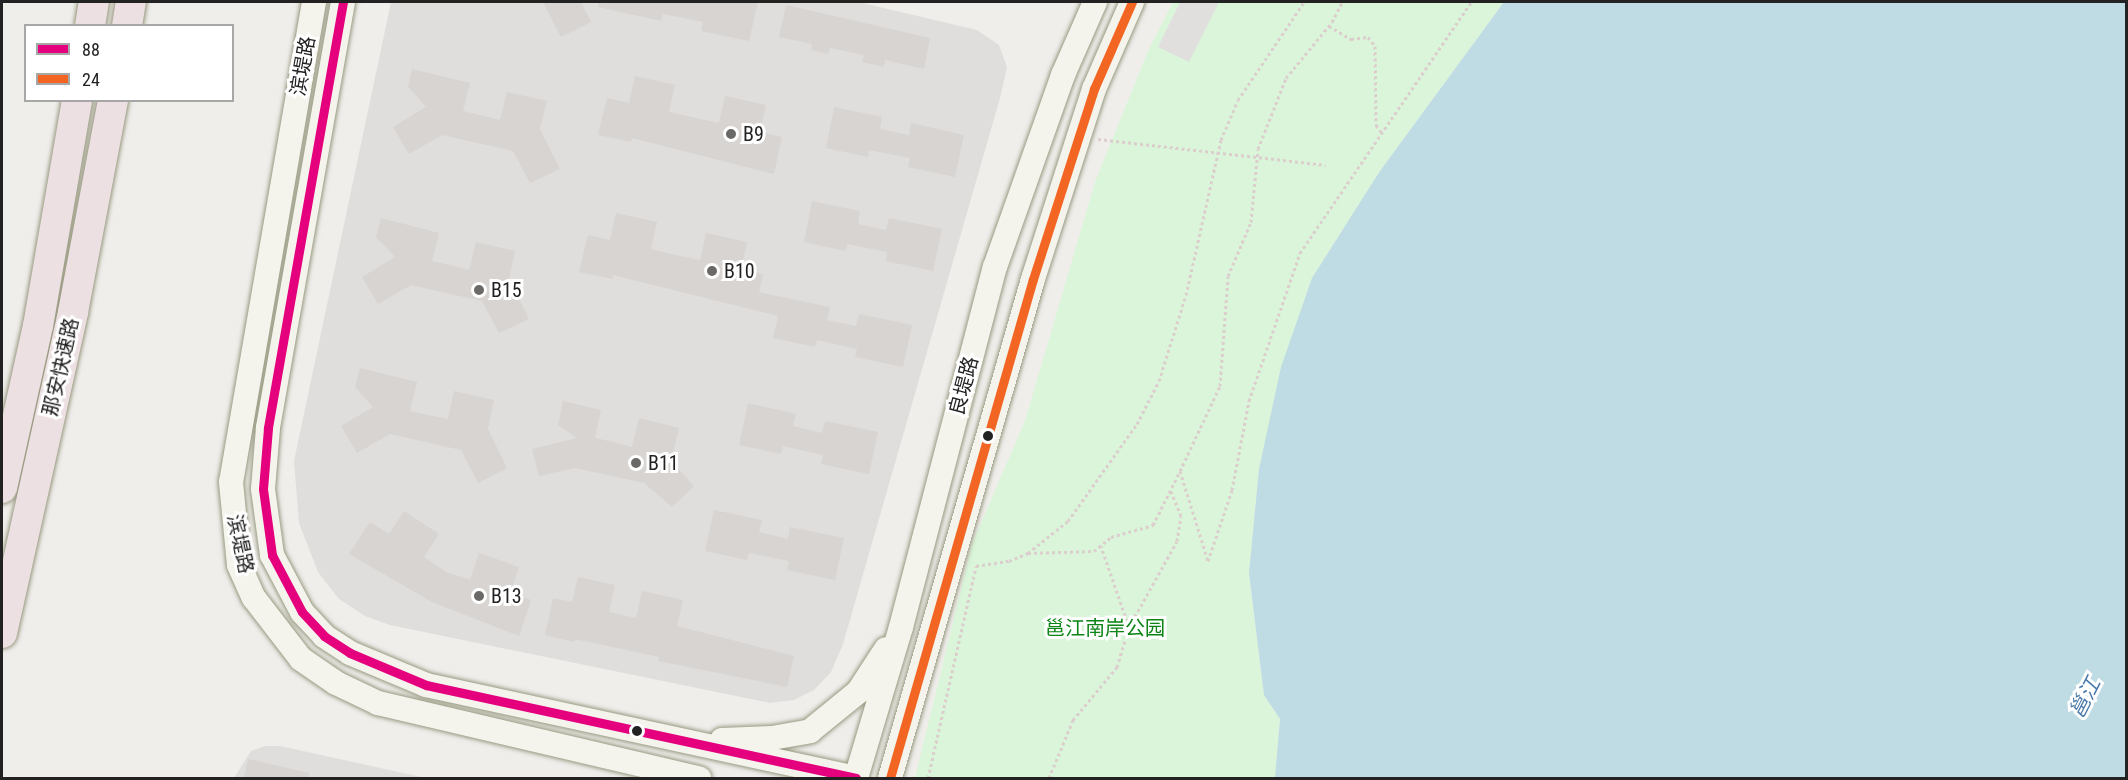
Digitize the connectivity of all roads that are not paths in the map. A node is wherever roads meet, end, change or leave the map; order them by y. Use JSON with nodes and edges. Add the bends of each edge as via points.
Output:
{"nodes":[{"id":1,"x":94,"y":2,"type":"edge"},
{"id":2,"x":131,"y":2,"type":"edge"},
{"id":3,"x":314,"y":2,"type":"edge"},
{"id":4,"x":343,"y":2,"type":"edge"},
{"id":5,"x":1132,"y":2,"type":"edge"},
{"id":6,"x":1087,"y":3,"type":"edge"},
{"id":7,"x":90,"y":24,"type":"edge"},
{"id":8,"x":126,"y":24,"type":"edge"},
{"id":9,"x":77,"y":102,"type":"edge"},
{"id":10,"x":113,"y":102,"type":"edge"},
{"id":11,"x":2,"y":488,"type":"edge"},
{"id":12,"x":901,"y":627,"type":"junction"},
{"id":13,"x":2,"y":633,"type":"edge"},
{"id":14,"x":933,"y":636,"type":"junction"},
{"id":15,"x":672,"y":739,"type":"junction"},
{"id":16,"x":675,"y":774,"type":"edge"},
{"id":17,"x":699,"y":778,"type":"edge"},
{"id":18,"x":856,"y":778,"type":"edge"},
{"id":19,"x":890,"y":778,"type":"edge"}],
"edges":[{"from":1,"to":7,"type":"highway"},
{"from":2,"to":8,"type":"highway"},
{"from":3,"to":16,"type":"street","name":"滨堤路","via":[[231,482],[239,566],[254,598],[301,659],[336,683],[378,703]]},
{"from":4,"to":15,"type":"street","name":"滨堤路","via":[[268,428],[263,489],[266,523],[272,555],[284,584],[324,636],[390,673],[426,685]]},
{"from":5,"to":14,"type":"street","name":"良堤路","via":[[1094,89],[1032,279]]},
{"from":6,"to":12,"type":"street","name":"良堤路","via":[[995,267]]},
{"from":9,"to":11,"type":"highway","name":"那安快速路","via":[[38,326]]},
{"from":10,"to":13,"type":"highway","name":"那安快速路","via":[[73,312]]},
{"from":12,"to":14,"type":"street"},
{"from":12,"to":15,"type":"street","via":[[858,692],[810,731],[772,738]]},
{"from":12,"to":18,"type":"street","name":"良堤路"},
{"from":14,"to":19,"type":"street","name":"良堤路"},
{"from":15,"to":16,"type":"street","via":[[708,749],[713,764],[704,774]]},
{"from":15,"to":18,"type":"street","name":"滨堤路"},
{"from":16,"to":17,"type":"street","name":"滨堤路"}]}
